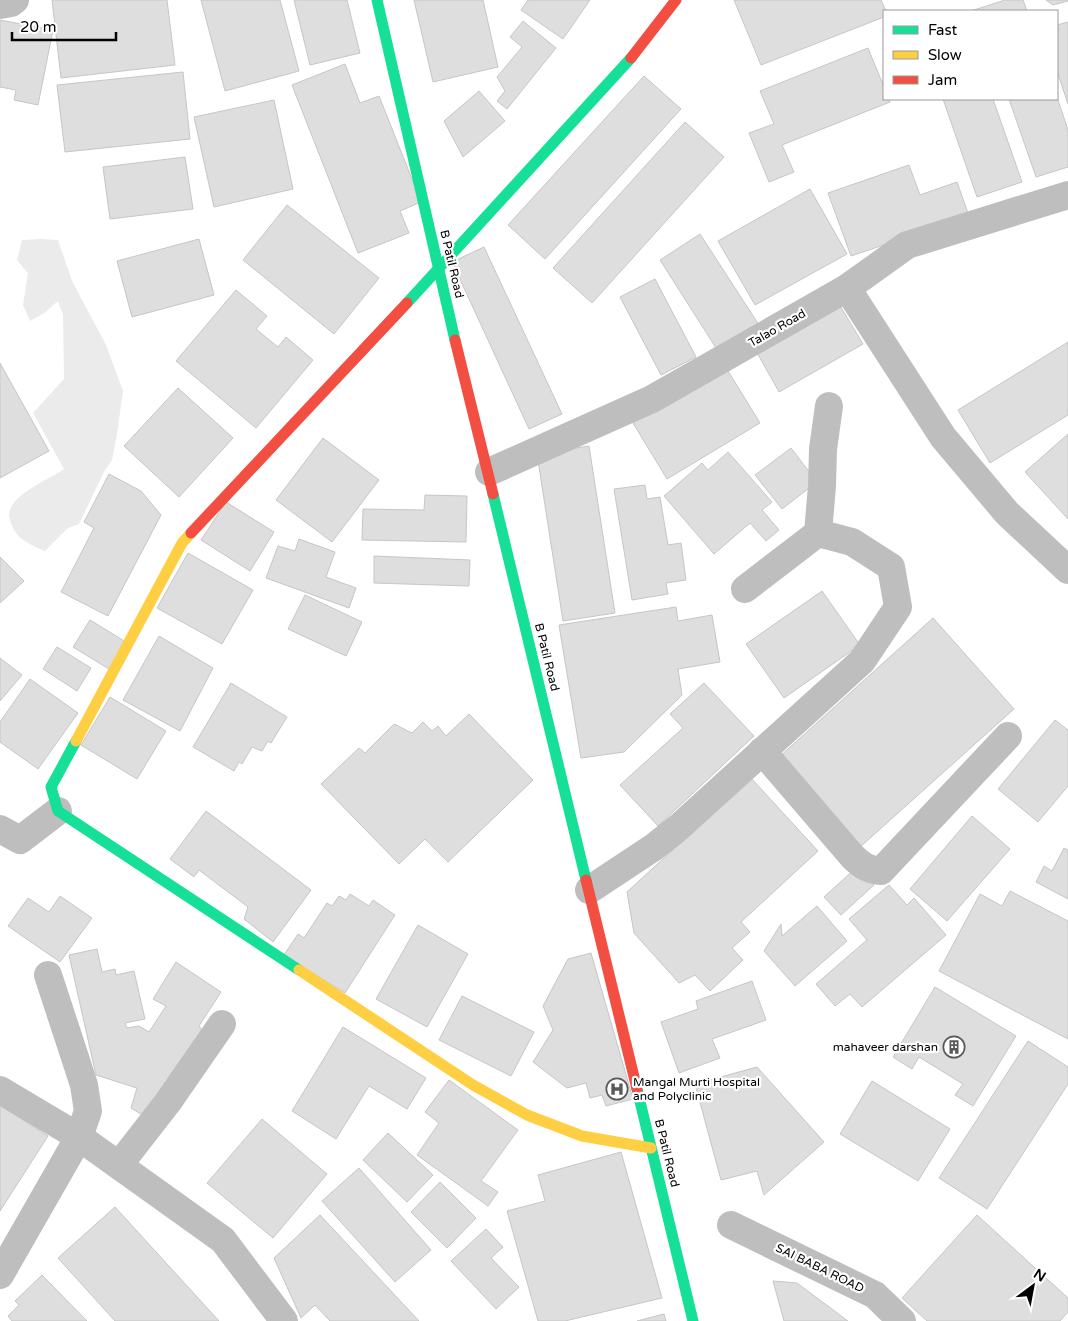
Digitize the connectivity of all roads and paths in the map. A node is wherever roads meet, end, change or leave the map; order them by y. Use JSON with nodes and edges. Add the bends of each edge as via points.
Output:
{"nodes":[{"id":1,"x":16,"y":0,"type":"edge"},
{"id":2,"x":377,"y":0,"type":"edge"},
{"id":3,"x":676,"y":0,"type":"edge"},
{"id":4,"x":0,"y":5,"type":"edge"},
{"id":5,"x":1068,"y":195,"type":"edge"},
{"id":6,"x":438,"y":269,"type":"junction"},
{"id":7,"x":847,"y":288,"type":"junction"},
{"id":8,"x":829,"y":406,"type":"dead end"},
{"id":9,"x":488,"y":472,"type":"junction"},
{"id":10,"x":818,"y":533,"type":"junction"},
{"id":11,"x":1068,"y":570,"type":"edge"},
{"id":12,"x":745,"y":589,"type":"dead end"},
{"id":13,"x":1008,"y":736,"type":"dead end"},
{"id":14,"x":762,"y":751,"type":"junction"},
{"id":15,"x":58,"y":811,"type":"junction"},
{"id":16,"x":0,"y":829,"type":"edge"},
{"id":17,"x":589,"y":890,"type":"junction"},
{"id":18,"x":48,"y":975,"type":"dead end"},
{"id":19,"x":222,"y":1024,"type":"dead end"},
{"id":20,"x":0,"y":1090,"type":"edge"},
{"id":21,"x":79,"y":1137,"type":"junction"},
{"id":22,"x":651,"y":1148,"type":"junction"},
{"id":23,"x":119,"y":1165,"type":"junction"},
{"id":24,"x":731,"y":1225,"type":"dead end"},
{"id":25,"x":0,"y":1274,"type":"edge"},
{"id":26,"x":284,"y":1321,"type":"edge"},
{"id":27,"x":693,"y":1321,"type":"edge"},
{"id":28,"x":902,"y":1321,"type":"edge"}],
"edges":[{"from":1,"to":4,"type":"street"},
{"from":2,"to":6,"type":"street","name":"B Patil Road"},
{"from":3,"to":6,"type":"street","via":[[636,52]]},
{"from":5,"to":7,"type":"street","name":"Talao Road","via":[[907,245]]},
{"from":6,"to":9,"type":"street","name":"B Patil Road"},
{"from":6,"to":15,"type":"street","via":[[182,543],[51,787]]},
{"from":7,"to":9,"type":"street","name":"Talao Road","via":[[652,399]]},
{"from":7,"to":11,"type":"street","via":[[943,437],[1007,513]]},
{"from":8,"to":10,"type":"street"},
{"from":9,"to":17,"type":"street","name":"B Patil Road"},
{"from":10,"to":12,"type":"street"},
{"from":10,"to":14,"type":"street","via":[[852,542],[891,567],[898,607],[862,661]]},
{"from":13,"to":14,"type":"street","via":[[881,871],[861,865],[852,856]]},
{"from":14,"to":17,"type":"street","via":[[679,827]]},
{"from":15,"to":16,"type":"street","via":[[20,840]]},
{"from":15,"to":22,"type":"street","via":[[473,1085],[527,1115],[582,1136]]},
{"from":17,"to":22,"type":"street","name":"B Patil Road"},
{"from":18,"to":21,"type":"street","via":[[84,1085],[88,1111]]},
{"from":19,"to":23,"type":"street"},
{"from":20,"to":21,"type":"street"},
{"from":21,"to":23,"type":"street"},
{"from":21,"to":25,"type":"street"},
{"from":22,"to":27,"type":"street","name":"B Patil Road"},
{"from":23,"to":26,"type":"street","via":[[223,1240]]},
{"from":24,"to":28,"type":"street","name":"SAI BABA ROAD","via":[[875,1295]]}]}
